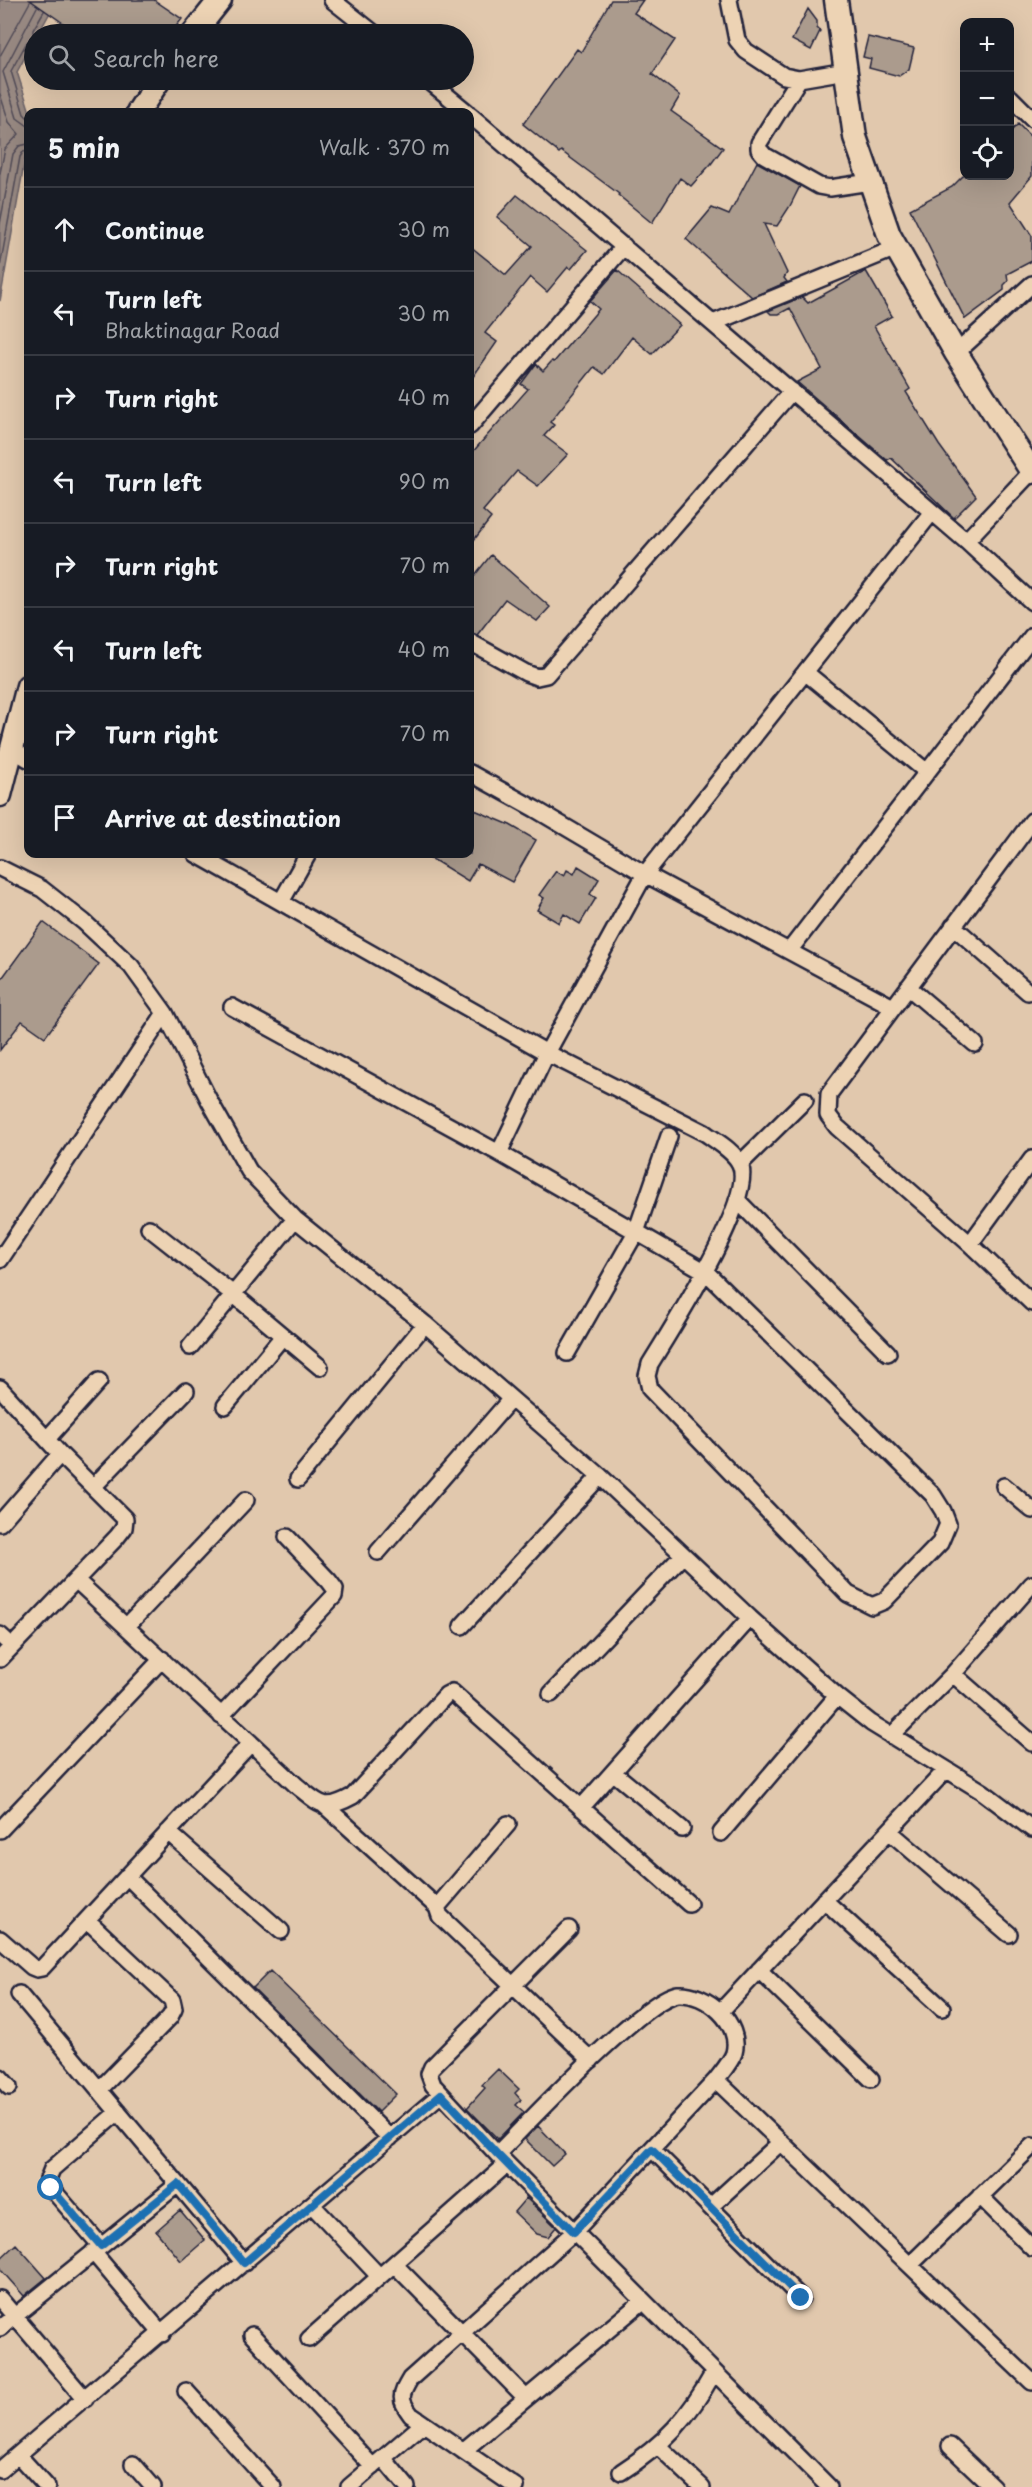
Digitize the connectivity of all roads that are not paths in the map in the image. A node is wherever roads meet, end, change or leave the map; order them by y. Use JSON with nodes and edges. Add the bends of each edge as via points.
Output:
{"nodes":[{"id":1,"x":220,"y":0,"type":"edge"},
{"id":2,"x":332,"y":0,"type":"edge"},
{"id":3,"x":729,"y":0,"type":"edge"},
{"id":4,"x":836,"y":0,"type":"edge"},
{"id":5,"x":201,"y":24,"type":"edge"},
{"id":6,"x":362,"y":24,"type":"edge"},
{"id":7,"x":846,"y":71,"type":"junction"},
{"id":8,"x":798,"y":80,"type":"junction"},
{"id":9,"x":152,"y":90,"type":"edge"},
{"id":10,"x":438,"y":90,"type":"edge"},
{"id":11,"x":1014,"y":101,"type":"edge"},
{"id":12,"x":141,"y":108,"type":"edge"},
{"id":13,"x":457,"y":108,"type":"edge"},
{"id":14,"x":1032,"y":119,"type":"edge"},
{"id":15,"x":474,"y":123,"type":"edge"},
{"id":16,"x":870,"y":182,"type":"junction"},
{"id":17,"x":624,"y":246,"type":"junction"},
{"id":18,"x":896,"y":248,"type":"junction"},
{"id":19,"x":1032,"y":284,"type":"edge"},
{"id":20,"x":713,"y":323,"type":"junction"},
{"id":21,"x":956,"y":354,"type":"junction"},
{"id":22,"x":792,"y":391,"type":"junction"},
{"id":23,"x":474,"y":421,"type":"edge"},
{"id":24,"x":1032,"y":472,"type":"edge"},
{"id":25,"x":932,"y":512,"type":"junction"},
{"id":26,"x":966,"y":541,"type":"junction"},
{"id":27,"x":1032,"y":602,"type":"edge"},
{"id":28,"x":1032,"y":636,"type":"edge"},
{"id":29,"x":474,"y":644,"type":"edge"},
{"id":30,"x":806,"y":672,"type":"junction"},
{"id":31,"x":24,"y":720,"type":"edge"},
{"id":32,"x":20,"y":754,"type":"edge"},
{"id":33,"x":927,"y":772,"type":"junction"},
{"id":34,"x":474,"y":775,"type":"edge"},
{"id":35,"x":0,"y":795,"type":"edge"},
{"id":36,"x":1032,"y":821,"type":"edge"},
{"id":37,"x":203,"y":858,"type":"edge"},
{"id":38,"x":306,"y":858,"type":"edge"},
{"id":39,"x":0,"y":868,"type":"edge"},
{"id":40,"x":645,"y":874,"type":"junction"},
{"id":41,"x":281,"y":902,"type":"junction"},
{"id":42,"x":953,"y":926,"type":"junction"},
{"id":43,"x":789,"y":951,"type":"junction"},
{"id":44,"x":908,"y":987,"type":"junction"},
{"id":45,"x":1028,"y":992,"type":"dead end"},
{"id":46,"x":232,"y":1007,"type":"dead end"},
{"id":47,"x":893,"y":1007,"type":"junction"},
{"id":48,"x":165,"y":1012,"type":"junction"},
{"id":49,"x":975,"y":1044,"type":"dead end"},
{"id":50,"x":547,"y":1053,"type":"junction"},
{"id":51,"x":806,"y":1100,"type":"dead end"},
{"id":52,"x":669,"y":1136,"type":"dead end"},
{"id":53,"x":499,"y":1153,"type":"junction"},
{"id":54,"x":1032,"y":1159,"type":"edge"},
{"id":55,"x":740,"y":1164,"type":"junction"},
{"id":56,"x":737,"y":1200,"type":"junction"},
{"id":57,"x":295,"y":1219,"type":"junction"},
{"id":58,"x":148,"y":1228,"type":"dead end"},
{"id":59,"x":636,"y":1232,"type":"junction"},
{"id":60,"x":970,"y":1244,"type":"junction"},
{"id":61,"x":0,"y":1260,"type":"edge"},
{"id":62,"x":706,"y":1272,"type":"junction"},
{"id":63,"x":233,"y":1294,"type":"junction"},
{"id":64,"x":1032,"y":1303,"type":"edge"},
{"id":65,"x":425,"y":1324,"type":"junction"},
{"id":66,"x":283,"y":1336,"type":"junction"},
{"id":67,"x":190,"y":1347,"type":"dead end"},
{"id":68,"x":567,"y":1353,"type":"dead end"},
{"id":69,"x":888,"y":1353,"type":"dead end"},
{"id":70,"x":320,"y":1367,"type":"dead end"},
{"id":71,"x":99,"y":1380,"type":"dead end"},
{"id":72,"x":0,"y":1388,"type":"edge"},
{"id":73,"x":186,"y":1391,"type":"dead end"},
{"id":74,"x":510,"y":1400,"type":"junction"},
{"id":75,"x":225,"y":1406,"type":"dead end"},
{"id":76,"x":47,"y":1439,"type":"junction"},
{"id":77,"x":60,"y":1454,"type":"junction"},
{"id":78,"x":600,"y":1476,"type":"junction"},
{"id":79,"x":297,"y":1479,"type":"dead end"},
{"id":80,"x":1004,"y":1486,"type":"dead end"},
{"id":81,"x":93,"y":1487,"type":"junction"},
{"id":82,"x":246,"y":1500,"type":"dead end"},
{"id":83,"x":1032,"y":1509,"type":"edge"},
{"id":84,"x":0,"y":1522,"type":"edge"},
{"id":85,"x":287,"y":1537,"type":"dead end"},
{"id":86,"x":378,"y":1552,"type":"dead end"},
{"id":87,"x":683,"y":1555,"type":"junction"},
{"id":88,"x":76,"y":1580,"type":"junction"},
{"id":89,"x":1032,"y":1584,"type":"edge"},
{"id":90,"x":750,"y":1618,"type":"junction"},
{"id":91,"x":126,"y":1626,"type":"junction"},
{"id":92,"x":462,"y":1626,"type":"dead end"},
{"id":93,"x":0,"y":1635,"type":"edge"},
{"id":94,"x":12,"y":1647,"type":"junction"},
{"id":95,"x":0,"y":1659,"type":"edge"},
{"id":96,"x":162,"y":1659,"type":"junction"},
{"id":97,"x":953,"y":1674,"type":"junction"},
{"id":98,"x":551,"y":1694,"type":"dead end"},
{"id":99,"x":837,"y":1696,"type":"junction"},
{"id":100,"x":221,"y":1716,"type":"junction"},
{"id":101,"x":891,"y":1736,"type":"junction"},
{"id":102,"x":251,"y":1743,"type":"junction"},
{"id":103,"x":1032,"y":1743,"type":"edge"},
{"id":104,"x":946,"y":1770,"type":"junction"},
{"id":105,"x":614,"y":1773,"type":"junction"},
{"id":106,"x":324,"y":1805,"type":"junction"},
{"id":107,"x":581,"y":1808,"type":"junction"},
{"id":108,"x":508,"y":1824,"type":"dead end"},
{"id":109,"x":682,"y":1829,"type":"dead end"},
{"id":110,"x":1032,"y":1829,"type":"edge"},
{"id":111,"x":0,"y":1830,"type":"edge"},
{"id":112,"x":888,"y":1831,"type":"junction"},
{"id":113,"x":168,"y":1832,"type":"junction"},
{"id":114,"x":721,"y":1833,"type":"dead end"},
{"id":115,"x":127,"y":1876,"type":"junction"},
{"id":116,"x":824,"y":1900,"type":"junction"},
{"id":117,"x":689,"y":1904,"type":"dead end"},
{"id":118,"x":437,"y":1906,"type":"junction"},
{"id":119,"x":87,"y":1920,"type":"junction"},
{"id":120,"x":569,"y":1929,"type":"dead end"},
{"id":121,"x":281,"y":1931,"type":"dead end"},
{"id":122,"x":1009,"y":1934,"type":"dead end"},
{"id":123,"x":0,"y":1939,"type":"edge"},
{"id":124,"x":759,"y":1970,"type":"junction"},
{"id":125,"x":513,"y":1985,"type":"junction"},
{"id":126,"x":19,"y":1994,"type":"dead end"},
{"id":127,"x":942,"y":2008,"type":"dead end"},
{"id":128,"x":720,"y":2012,"type":"junction"},
{"id":129,"x":591,"y":2060,"type":"junction"},
{"id":130,"x":871,"y":2079,"type":"dead end"},
{"id":131,"x":716,"y":2080,"type":"junction"},
{"id":132,"x":99,"y":2091,"type":"junction"},
{"id":133,"x":441,"y":2094,"type":"junction"},
{"id":134,"x":118,"y":2112,"type":"junction"},
{"id":135,"x":390,"y":2138,"type":"junction"},
{"id":136,"x":781,"y":2142,"type":"junction"},
{"id":137,"x":1032,"y":2146,"type":"edge"},
{"id":138,"x":652,"y":2149,"type":"junction"},
{"id":139,"x":502,"y":2159,"type":"junction"},
{"id":140,"x":178,"y":2184,"type":"junction"},
{"id":141,"x":980,"y":2196,"type":"junction"},
{"id":142,"x":312,"y":2205,"type":"junction"},
{"id":143,"x":710,"y":2207,"type":"junction"},
{"id":144,"x":574,"y":2232,"type":"junction"},
{"id":145,"x":1032,"y":2248,"type":"edge"},
{"id":146,"x":97,"y":2249,"type":"junction"},
{"id":147,"x":244,"y":2263,"type":"junction"},
{"id":148,"x":394,"y":2264,"type":"junction"},
{"id":149,"x":910,"y":2265,"type":"junction"},
{"id":150,"x":379,"y":2276,"type":"junction"},
{"id":151,"x":801,"y":2298,"type":"dead end"},
{"id":152,"x":0,"y":2299,"type":"edge"},
{"id":153,"x":643,"y":2301,"type":"junction"},
{"id":154,"x":15,"y":2316,"type":"junction"},
{"id":155,"x":0,"y":2328,"type":"edge"},
{"id":156,"x":462,"y":2333,"type":"junction"},
{"id":157,"x":162,"y":2334,"type":"junction"},
{"id":158,"x":252,"y":2334,"type":"dead end"},
{"id":159,"x":309,"y":2339,"type":"dead end"},
{"id":160,"x":714,"y":2372,"type":"junction"},
{"id":161,"x":1032,"y":2382,"type":"edge"},
{"id":162,"x":186,"y":2391,"type":"dead end"},
{"id":163,"x":526,"y":2398,"type":"junction"},
{"id":164,"x":85,"y":2399,"type":"junction"},
{"id":165,"x":423,"y":2424,"type":"junction"},
{"id":166,"x":658,"y":2445,"type":"junction"},
{"id":167,"x":950,"y":2446,"type":"dead end"},
{"id":168,"x":463,"y":2451,"type":"junction"},
{"id":169,"x":18,"y":2455,"type":"junction"},
{"id":170,"x":378,"y":2463,"type":"junction"},
{"id":171,"x":133,"y":2464,"type":"dead end"},
{"id":172,"x":2,"y":2465,"type":"edge"},
{"id":173,"x":621,"y":2472,"type":"dead end"},
{"id":174,"x":47,"y":2487,"type":"edge"},
{"id":175,"x":153,"y":2487,"type":"edge"},
{"id":176,"x":273,"y":2487,"type":"edge"},
{"id":177,"x":349,"y":2487,"type":"edge"},
{"id":178,"x":408,"y":2487,"type":"edge"},
{"id":179,"x":516,"y":2487,"type":"edge"},
{"id":180,"x":702,"y":2487,"type":"edge"},
{"id":181,"x":829,"y":2487,"type":"edge"},
{"id":182,"x":993,"y":2487,"type":"edge"}],
"edges":[{"from":1,"to":5,"type":"main road"},
{"from":2,"to":6,"type":"street"},
{"from":3,"to":8,"type":"street","via":[[737,40],[746,51],[784,76]]},
{"from":4,"to":7,"type":"main road"},
{"from":7,"to":8,"type":"street"},
{"from":7,"to":16,"type":"main road","via":[[855,137]]},
{"from":8,"to":16,"type":"street","via":[[759,149],[819,186]]},
{"from":9,"to":12,"type":"main road"},
{"from":10,"to":13,"type":"street"},
{"from":11,"to":14,"type":"street"},
{"from":15,"to":17,"type":"street"},
{"from":16,"to":18,"type":"main road"},
{"from":17,"to":20,"type":"street"},
{"from":17,"to":23,"type":"street"},
{"from":18,"to":20,"type":"street"},
{"from":18,"to":21,"type":"main road"},
{"from":19,"to":21,"type":"street"},
{"from":20,"to":22,"type":"street"},
{"from":21,"to":24,"type":"main road"},
{"from":22,"to":25,"type":"street"},
{"from":22,"to":29,"type":"street","via":[[546,675],[526,673]]},
{"from":24,"to":26,"type":"street"},
{"from":25,"to":26,"type":"street"},
{"from":25,"to":30,"type":"street"},
{"from":26,"to":27,"type":"street"},
{"from":28,"to":33,"type":"street"},
{"from":30,"to":33,"type":"street"},
{"from":30,"to":40,"type":"street"},
{"from":31,"to":32,"type":"main road"},
{"from":32,"to":35,"type":"main road"},
{"from":33,"to":43,"type":"street"},
{"from":34,"to":40,"type":"street"},
{"from":36,"to":42,"type":"street"},
{"from":37,"to":41,"type":"street"},
{"from":38,"to":41,"type":"street"},
{"from":39,"to":48,"type":"street","via":[[42,889],[84,921],[131,966]]},
{"from":40,"to":43,"type":"street"},
{"from":40,"to":50,"type":"street"},
{"from":41,"to":50,"type":"street"},
{"from":42,"to":44,"type":"street"},
{"from":42,"to":45,"type":"street"},
{"from":43,"to":47,"type":"street"},
{"from":44,"to":47,"type":"street"},
{"from":44,"to":49,"type":"street"},
{"from":46,"to":53,"type":"street"},
{"from":47,"to":60,"type":"street","via":[[829,1094],[828,1115]]},
{"from":48,"to":57,"type":"street","via":[[249,1171]]},
{"from":48,"to":61,"type":"street"},
{"from":50,"to":53,"type":"street"},
{"from":50,"to":55,"type":"street","via":[[705,1133]]},
{"from":51,"to":55,"type":"street"},
{"from":52,"to":59,"type":"street"},
{"from":53,"to":59,"type":"street"},
{"from":54,"to":60,"type":"street"},
{"from":55,"to":56,"type":"street","via":[[742,1181]]},
{"from":56,"to":62,"type":"street"},
{"from":56,"to":69,"type":"street"},
{"from":57,"to":63,"type":"street"},
{"from":57,"to":65,"type":"street"},
{"from":58,"to":63,"type":"street"},
{"from":59,"to":62,"type":"street"},
{"from":59,"to":68,"type":"street"},
{"from":60,"to":64,"type":"street"},
{"from":62,"to":62,"type":"street","via":[[650,1364],[650,1389],[848,1594],[872,1606],[884,1601],[940,1544],[948,1524],[943,1510]]},
{"from":63,"to":66,"type":"street"},
{"from":63,"to":67,"type":"street"},
{"from":65,"to":74,"type":"street"},
{"from":65,"to":79,"type":"street"},
{"from":66,"to":70,"type":"street"},
{"from":66,"to":75,"type":"street"},
{"from":71,"to":76,"type":"street"},
{"from":72,"to":76,"type":"street"},
{"from":73,"to":81,"type":"street"},
{"from":74,"to":78,"type":"street"},
{"from":74,"to":86,"type":"street"},
{"from":76,"to":77,"type":"street"},
{"from":77,"to":81,"type":"street"},
{"from":77,"to":84,"type":"street"},
{"from":78,"to":87,"type":"street"},
{"from":78,"to":92,"type":"street"},
{"from":80,"to":83,"type":"street"},
{"from":81,"to":88,"type":"street","via":[[125,1519],[124,1528]]},
{"from":82,"to":91,"type":"street"},
{"from":85,"to":100,"type":"street","via":[[330,1581],[334,1596]]},
{"from":87,"to":90,"type":"street"},
{"from":87,"to":98,"type":"street"},
{"from":88,"to":91,"type":"street"},
{"from":88,"to":94,"type":"street"},
{"from":89,"to":97,"type":"street"},
{"from":90,"to":99,"type":"street"},
{"from":90,"to":105,"type":"street"},
{"from":91,"to":96,"type":"street"},
{"from":93,"to":94,"type":"street"},
{"from":94,"to":95,"type":"street"},
{"from":96,"to":100,"type":"street"},
{"from":96,"to":111,"type":"street"},
{"from":97,"to":101,"type":"street"},
{"from":97,"to":103,"type":"street"},
{"from":99,"to":101,"type":"street"},
{"from":99,"to":114,"type":"street"},
{"from":100,"to":102,"type":"street"},
{"from":101,"to":104,"type":"street"},
{"from":102,"to":106,"type":"street"},
{"from":102,"to":113,"type":"street"},
{"from":104,"to":110,"type":"street"},
{"from":104,"to":112,"type":"street"},
{"from":105,"to":107,"type":"street"},
{"from":105,"to":109,"type":"street"},
{"from":106,"to":107,"type":"street","via":[[335,1806],[353,1796],[452,1692]]},
{"from":106,"to":118,"type":"street"},
{"from":107,"to":117,"type":"street"},
{"from":108,"to":118,"type":"street"},
{"from":112,"to":116,"type":"street"},
{"from":112,"to":122,"type":"street"},
{"from":113,"to":115,"type":"street"},
{"from":113,"to":121,"type":"street"},
{"from":115,"to":119,"type":"street"},
{"from":115,"to":135,"type":"street"},
{"from":116,"to":124,"type":"street"},
{"from":116,"to":127,"type":"street"},
{"from":118,"to":125,"type":"street","via":[[440,1916]]},
{"from":119,"to":123,"type":"street","via":[[42,1968],[26,1963]]},
{"from":119,"to":132,"type":"street","via":[[172,2000],[174,2009],[171,2017]]},
{"from":120,"to":125,"type":"street"},
{"from":124,"to":128,"type":"street"},
{"from":124,"to":130,"type":"street"},
{"from":125,"to":129,"type":"street"},
{"from":125,"to":133,"type":"street","via":[[432,2067],[429,2074]]},
{"from":126,"to":132,"type":"street"},
{"from":128,"to":129,"type":"street","via":[[693,1995],[665,1998]]},
{"from":128,"to":131,"type":"street","via":[[730,2024],[734,2053]]},
{"from":129,"to":139,"type":"street"},
{"from":131,"to":136,"type":"street"},
{"from":131,"to":138,"type":"street"},
{"from":132,"to":134,"type":"street"},
{"from":133,"to":135,"type":"street"},
{"from":133,"to":139,"type":"street"},
{"from":134,"to":140,"type":"street"},
{"from":134,"to":146,"type":"street","via":[[52,2169],[48,2178],[51,2188]]},
{"from":135,"to":142,"type":"street"},
{"from":136,"to":143,"type":"street"},
{"from":136,"to":149,"type":"street"},
{"from":137,"to":141,"type":"street"},
{"from":138,"to":143,"type":"street"},
{"from":138,"to":144,"type":"street"},
{"from":139,"to":144,"type":"street"},
{"from":139,"to":148,"type":"street"},
{"from":140,"to":146,"type":"street"},
{"from":140,"to":147,"type":"street"},
{"from":141,"to":145,"type":"street"},
{"from":141,"to":149,"type":"street"},
{"from":142,"to":147,"type":"street"},
{"from":142,"to":150,"type":"street"},
{"from":143,"to":151,"type":"street"},
{"from":144,"to":153,"type":"street"},
{"from":144,"to":156,"type":"street"},
{"from":146,"to":154,"type":"street"},
{"from":146,"to":157,"type":"street"},
{"from":147,"to":157,"type":"street"},
{"from":148,"to":150,"type":"street"},
{"from":148,"to":156,"type":"street"},
{"from":149,"to":161,"type":"street"},
{"from":150,"to":159,"type":"street"},
{"from":152,"to":154,"type":"street"},
{"from":153,"to":160,"type":"street"},
{"from":153,"to":163,"type":"street"},
{"from":154,"to":155,"type":"street"},
{"from":154,"to":164,"type":"street"},
{"from":156,"to":163,"type":"street"},
{"from":156,"to":165,"type":"street","via":[[410,2379],[402,2392],[402,2403]]},
{"from":157,"to":164,"type":"street"},
{"from":158,"to":170,"type":"street"},
{"from":160,"to":166,"type":"street","via":[[690,2412]]},
{"from":160,"to":181,"type":"street"},
{"from":162,"to":176,"type":"street"},
{"from":163,"to":168,"type":"street"},
{"from":164,"to":169,"type":"street"},
{"from":165,"to":168,"type":"street"},
{"from":165,"to":170,"type":"street"},
{"from":166,"to":173,"type":"street"},
{"from":166,"to":180,"type":"street"},
{"from":167,"to":182,"type":"street"},
{"from":168,"to":179,"type":"street"},
{"from":169,"to":172,"type":"street"},
{"from":169,"to":174,"type":"street"},
{"from":170,"to":177,"type":"street"},
{"from":170,"to":178,"type":"street"},
{"from":171,"to":175,"type":"street"}]}
